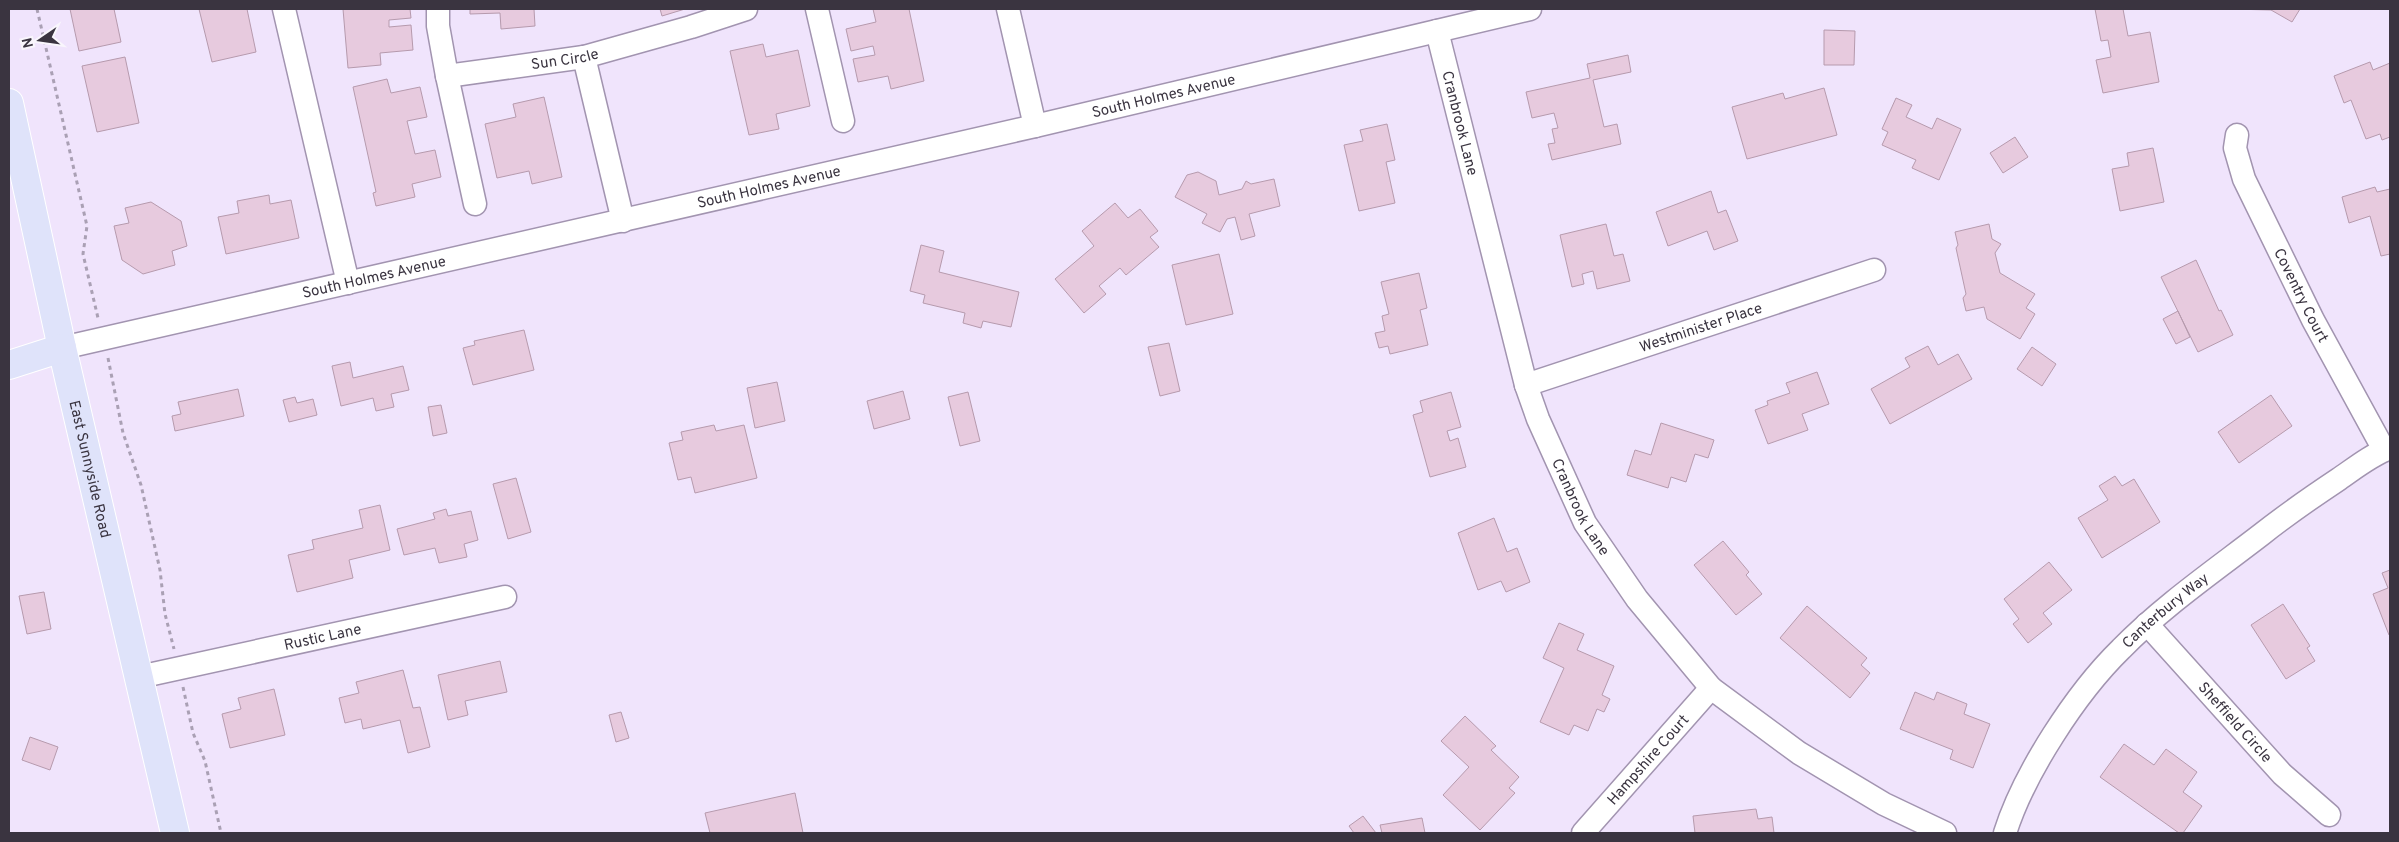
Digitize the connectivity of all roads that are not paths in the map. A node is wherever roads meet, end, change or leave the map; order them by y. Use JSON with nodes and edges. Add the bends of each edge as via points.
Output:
{"nodes":[{"id":1,"x":284,"y":9,"type":"edge"},
{"id":2,"x":438,"y":9,"type":"edge"},
{"id":3,"x":746,"y":9,"type":"edge"},
{"id":4,"x":817,"y":9,"type":"edge"},
{"id":5,"x":1008,"y":9,"type":"edge"},
{"id":6,"x":1530,"y":9,"type":"edge"},
{"id":7,"x":1437,"y":31,"type":"junction"},
{"id":8,"x":584,"y":57,"type":"junction"},
{"id":9,"x":447,"y":76,"type":"junction"},
{"id":10,"x":9,"y":103,"type":"edge"},
{"id":11,"x":843,"y":121,"type":"dead end"},
{"id":12,"x":1035,"y":126,"type":"junction"},
{"id":13,"x":2237,"y":135,"type":"dead end"},
{"id":14,"x":475,"y":204,"type":"dead end"},
{"id":15,"x":623,"y":221,"type":"junction"},
{"id":16,"x":1874,"y":270,"type":"dead end"},
{"id":17,"x":348,"y":283,"type":"junction"},
{"id":18,"x":62,"y":348,"type":"junction"},
{"id":19,"x":9,"y":365,"type":"edge"},
{"id":20,"x":1526,"y":385,"type":"junction"},
{"id":21,"x":2387,"y":449,"type":"edge"},
{"id":22,"x":505,"y":597,"type":"dead end"},
{"id":23,"x":2147,"y":624,"type":"junction"},
{"id":24,"x":139,"y":677,"type":"junction"},
{"id":25,"x":1712,"y":688,"type":"junction"},
{"id":26,"x":2329,"y":815,"type":"dead end"},
{"id":27,"x":176,"y":833,"type":"edge"},
{"id":28,"x":1584,"y":833,"type":"edge"},
{"id":29,"x":1945,"y":833,"type":"edge"},
{"id":30,"x":2005,"y":833,"type":"edge"}],
"edges":[{"from":1,"to":17,"type":"street"},
{"from":2,"to":9,"type":"street"},
{"from":3,"to":8,"type":"street","name":"Sun Circle","via":[[692,28]]},
{"from":4,"to":11,"type":"street"},
{"from":5,"to":12,"type":"street"},
{"from":6,"to":7,"type":"street","name":"South Holmes Avenue"},
{"from":7,"to":12,"type":"street","name":"South Holmes Avenue"},
{"from":7,"to":20,"type":"street","name":"Cranbrook Lane"},
{"from":8,"to":9,"type":"street","name":"Sun Circle"},
{"from":8,"to":15,"type":"street"},
{"from":9,"to":14,"type":"street"},
{"from":10,"to":18,"type":"main road","name":"East Sunnyside Road"},
{"from":12,"to":15,"type":"street","name":"South Holmes Avenue"},
{"from":13,"to":21,"type":"street","name":"Coventry Court","via":[[2235,148],[2244,179],[2313,320]]},
{"from":15,"to":17,"type":"street","name":"South Holmes Avenue"},
{"from":16,"to":20,"type":"street","name":"Westminister Place"},
{"from":17,"to":18,"type":"street","name":"South Holmes Avenue"},
{"from":18,"to":19,"type":"main road","name":"South Holmes Avenue"},
{"from":18,"to":24,"type":"main road","name":"East Sunnyside Road"},
{"from":20,"to":25,"type":"street","name":"Cranbrook Lane","via":[[1585,523],[1636,599]]},
{"from":21,"to":23,"type":"street","name":"Canterbury Way","via":[[2285,516]]},
{"from":22,"to":24,"type":"street","name":"Rustic Lane"},
{"from":23,"to":26,"type":"street","name":"Sheffield Circle","via":[[2282,774]]},
{"from":23,"to":30,"type":"street","name":"Canterbury Way","via":[[2120,650],[2078,700],[2036,762],[2013,808]]},
{"from":24,"to":27,"type":"main road","name":"East Sunnyside Road"},
{"from":25,"to":28,"type":"street","name":"Hampshire Court"},
{"from":25,"to":29,"type":"street","name":"Cranbrook Lane","via":[[1799,753],[1884,804]]}]}
